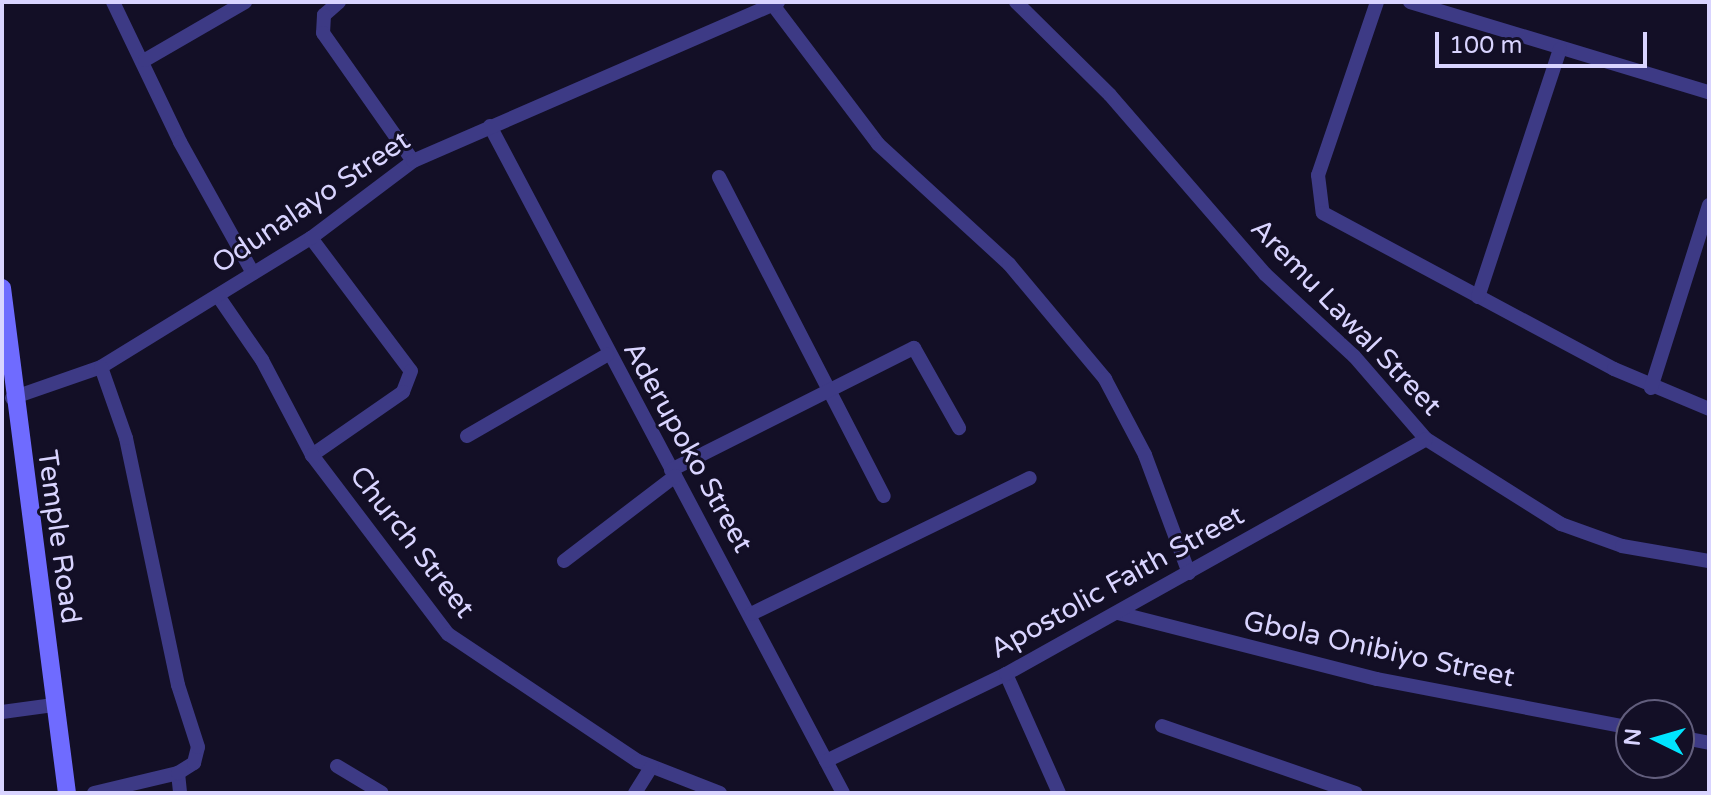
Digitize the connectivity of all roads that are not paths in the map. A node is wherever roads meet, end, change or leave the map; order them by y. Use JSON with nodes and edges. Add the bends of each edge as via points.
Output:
{"nodes":[{"id":1,"x":113,"y":2,"type":"edge"},
{"id":2,"x":245,"y":2,"type":"edge"},
{"id":3,"x":339,"y":2,"type":"edge"},
{"id":4,"x":1016,"y":2,"type":"edge"},
{"id":5,"x":1377,"y":2,"type":"edge"},
{"id":6,"x":1410,"y":2,"type":"edge"},
{"id":7,"x":776,"y":3,"type":"edge"},
{"id":8,"x":1560,"y":49,"type":"junction"},
{"id":9,"x":145,"y":60,"type":"junction"},
{"id":10,"x":1709,"y":92,"type":"edge"},
{"id":11,"x":490,"y":126,"type":"junction"},
{"id":12,"x":413,"y":161,"type":"junction"},
{"id":13,"x":719,"y":177,"type":"dead end"},
{"id":14,"x":1709,"y":205,"type":"edge"},
{"id":15,"x":311,"y":238,"type":"junction"},
{"id":16,"x":253,"y":273,"type":"junction"},
{"id":17,"x":2,"y":288,"type":"edge"},
{"id":18,"x":218,"y":296,"type":"junction"},
{"id":19,"x":1478,"y":297,"type":"junction"},
{"id":20,"x":607,"y":355,"type":"junction"},
{"id":21,"x":101,"y":367,"type":"junction"},
{"id":22,"x":828,"y":388,"type":"junction"},
{"id":23,"x":1651,"y":388,"type":"junction"},
{"id":24,"x":12,"y":398,"type":"junction"},
{"id":25,"x":1709,"y":409,"type":"edge"},
{"id":26,"x":959,"y":428,"type":"dead end"},
{"id":27,"x":467,"y":436,"type":"dead end"},
{"id":28,"x":1426,"y":439,"type":"junction"},
{"id":29,"x":312,"y":455,"type":"junction"},
{"id":30,"x":673,"y":473,"type":"junction"},
{"id":31,"x":1030,"y":478,"type":"dead end"},
{"id":32,"x":884,"y":496,"type":"dead end"},
{"id":33,"x":564,"y":561,"type":"dead end"},
{"id":34,"x":1709,"y":561,"type":"edge"},
{"id":35,"x":1189,"y":573,"type":"junction"},
{"id":36,"x":1118,"y":613,"type":"junction"},
{"id":37,"x":751,"y":614,"type":"junction"},
{"id":38,"x":1006,"y":674,"type":"junction"},
{"id":39,"x":54,"y":705,"type":"junction"},
{"id":40,"x":2,"y":712,"type":"edge"},
{"id":41,"x":1615,"y":725,"type":"edge"},
{"id":42,"x":1162,"y":726,"type":"dead end"},
{"id":43,"x":826,"y":761,"type":"junction"},
{"id":44,"x":337,"y":766,"type":"dead end"},
{"id":45,"x":651,"y":767,"type":"junction"},
{"id":46,"x":178,"y":773,"type":"junction"},
{"id":47,"x":67,"y":793,"type":"edge"},
{"id":48,"x":94,"y":793,"type":"edge"},
{"id":49,"x":180,"y":793,"type":"edge"},
{"id":50,"x":382,"y":793,"type":"edge"},
{"id":51,"x":635,"y":793,"type":"edge"},
{"id":52,"x":720,"y":793,"type":"edge"},
{"id":53,"x":843,"y":793,"type":"edge"},
{"id":54,"x":1059,"y":793,"type":"edge"},
{"id":55,"x":1356,"y":793,"type":"edge"}],
"edges":[{"from":1,"to":9,"type":"street"},
{"from":2,"to":9,"type":"street"},
{"from":3,"to":12,"type":"street","via":[[324,15],[323,33]]},
{"from":4,"to":28,"type":"street","name":"Aremu Lawal Street"},
{"from":5,"to":19,"type":"street","via":[[1316,197],[1323,213]]},
{"from":6,"to":8,"type":"street"},
{"from":7,"to":11,"type":"street","name":"Odunalayo Street"},
{"from":7,"to":35,"type":"street","via":[[878,144],[1009,264],[1105,379],[1145,455]]},
{"from":8,"to":10,"type":"street"},
{"from":8,"to":19,"type":"street"},
{"from":9,"to":16,"type":"street","via":[[180,142]]},
{"from":11,"to":12,"type":"street","name":"Odunalayo Street"},
{"from":11,"to":20,"type":"street","name":"Aderupoko Street"},
{"from":12,"to":15,"type":"street","name":"Odunalayo Street"},
{"from":13,"to":22,"type":"street"},
{"from":14,"to":23,"type":"street"},
{"from":15,"to":16,"type":"street","name":"Odunalayo Street"},
{"from":15,"to":29,"type":"street","via":[[411,371],[403,392]]},
{"from":16,"to":18,"type":"street","name":"Odunalayo Street"},
{"from":17,"to":24,"type":"street","name":"Temple Road"},
{"from":18,"to":21,"type":"street","name":"Odunalayo Street"},
{"from":18,"to":29,"type":"street","name":"Church Street","via":[[262,360]]},
{"from":19,"to":23,"type":"street"},
{"from":20,"to":27,"type":"street"},
{"from":20,"to":30,"type":"street","name":"Aderupoko Street"},
{"from":21,"to":24,"type":"street","name":"Odunalayo Street"},
{"from":21,"to":46,"type":"street","via":[[126,438],[178,685],[198,747],[194,763]]},
{"from":22,"to":26,"type":"street","via":[[914,348]]},
{"from":22,"to":30,"type":"street"},
{"from":22,"to":32,"type":"street"},
{"from":23,"to":25,"type":"street"},
{"from":24,"to":39,"type":"street","name":"Temple Road"},
{"from":28,"to":34,"type":"street","name":"Aremu Lawal Street","via":[[1561,524],[1622,546]]},
{"from":28,"to":35,"type":"street","name":"Apostolic Faith Street"},
{"from":29,"to":45,"type":"street","name":"Church Street","via":[[448,634]]},
{"from":30,"to":33,"type":"street"},
{"from":30,"to":37,"type":"street","name":"Aderupoko Street"},
{"from":31,"to":37,"type":"street"},
{"from":35,"to":36,"type":"street","name":"Apostolic Faith Street"},
{"from":36,"to":38,"type":"street","name":"Apostolic Faith Street"},
{"from":36,"to":41,"type":"street","name":"Gbola Onibiyo Street","via":[[1377,679]]},
{"from":37,"to":43,"type":"street","name":"Aderupoko Street"},
{"from":38,"to":43,"type":"street","name":"Apostolic Faith Street"},
{"from":38,"to":54,"type":"street"},
{"from":39,"to":40,"type":"street"},
{"from":39,"to":47,"type":"street","name":"Temple Road"},
{"from":42,"to":55,"type":"street"},
{"from":43,"to":53,"type":"street","name":"Aderupoko Street"},
{"from":44,"to":50,"type":"street"},
{"from":45,"to":51,"type":"street"},
{"from":45,"to":52,"type":"street","name":"Church Street"},
{"from":46,"to":48,"type":"street"},
{"from":46,"to":49,"type":"street"}]}
